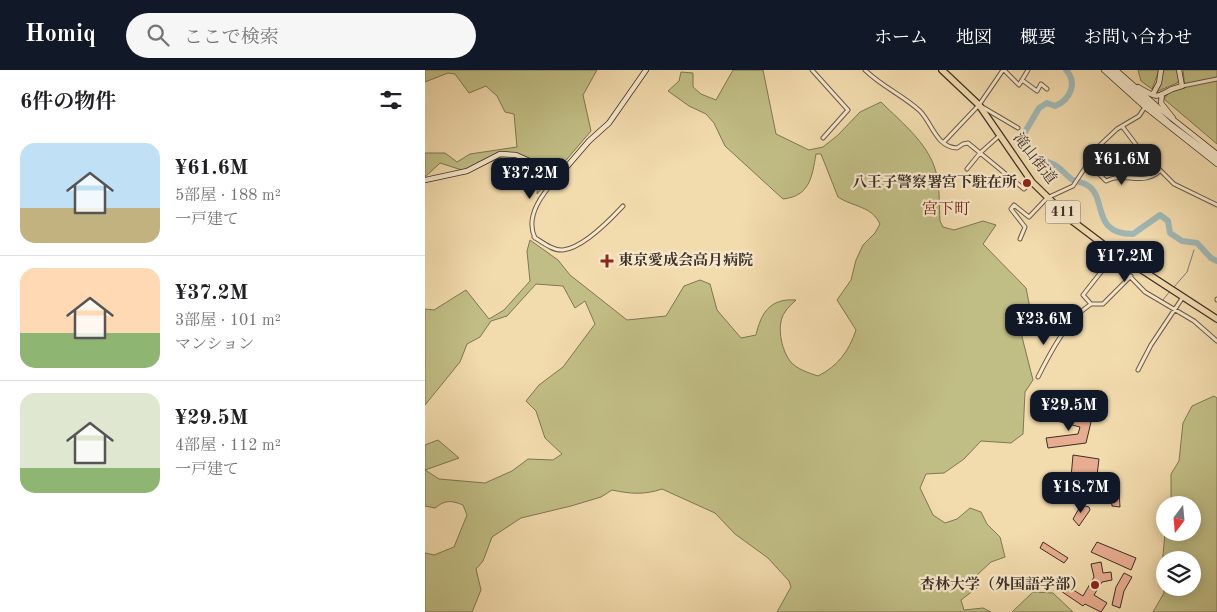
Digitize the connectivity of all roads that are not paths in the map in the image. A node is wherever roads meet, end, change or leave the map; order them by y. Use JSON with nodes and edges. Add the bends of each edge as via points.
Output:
{"nodes":[{"id":1,"x":646,"y":70,"type":"edge"},
{"id":2,"x":812,"y":70,"type":"edge"},
{"id":3,"x":865,"y":70,"type":"edge"},
{"id":4,"x":942,"y":70,"type":"edge"},
{"id":5,"x":1003,"y":70,"type":"edge"},
{"id":6,"x":1028,"y":70,"type":"edge"},
{"id":7,"x":1104,"y":70,"type":"edge"},
{"id":8,"x":1110,"y":70,"type":"edge"},
{"id":9,"x":1116,"y":70,"type":"edge"},
{"id":10,"x":1161,"y":70,"type":"edge"},
{"id":11,"x":1179,"y":70,"type":"edge"},
{"id":12,"x":1217,"y":79,"type":"edge"},
{"id":13,"x":1022,"y":80,"type":"junction"},
{"id":14,"x":1127,"y":80,"type":"junction"},
{"id":15,"x":1182,"y":86,"type":"junction"},
{"id":16,"x":1047,"y":89,"type":"dead end"},
{"id":17,"x":1153,"y":94,"type":"dead end"},
{"id":18,"x":1162,"y":94,"type":"junction"},
{"id":19,"x":979,"y":105,"type":"junction"},
{"id":20,"x":1145,"y":107,"type":"junction"},
{"id":21,"x":1175,"y":121,"type":"junction"},
{"id":22,"x":1121,"y":126,"type":"junction"},
{"id":23,"x":1019,"y":128,"type":"dead end"},
{"id":24,"x":1000,"y":135,"type":"junction"},
{"id":25,"x":823,"y":138,"type":"dead end"},
{"id":26,"x":944,"y":142,"type":"junction"},
{"id":27,"x":980,"y":153,"type":"junction"},
{"id":28,"x":1217,"y":154,"type":"edge"},
{"id":29,"x":1217,"y":159,"type":"edge"},
{"id":30,"x":1089,"y":164,"type":"junction"},
{"id":31,"x":1217,"y":164,"type":"edge"},
{"id":32,"x":564,"y":170,"type":"junction"},
{"id":33,"x":967,"y":170,"type":"dead end"},
{"id":34,"x":1161,"y":171,"type":"junction"},
{"id":35,"x":425,"y":180,"type":"edge"},
{"id":36,"x":1033,"y":182,"type":"junction"},
{"id":37,"x":1047,"y":198,"type":"junction"},
{"id":38,"x":1217,"y":205,"type":"edge"},
{"id":39,"x":623,"y":206,"type":"dead end"},
{"id":40,"x":1020,"y":240,"type":"dead end"},
{"id":41,"x":1108,"y":252,"type":"junction"},
{"id":42,"x":1131,"y":276,"type":"junction"},
{"id":43,"x":1183,"y":297,"type":"junction"},
{"id":44,"x":1091,"y":304,"type":"junction"},
{"id":45,"x":1175,"y":309,"type":"junction"},
{"id":46,"x":1216,"y":317,"type":"edge"},
{"id":47,"x":1217,"y":341,"type":"edge"},
{"id":48,"x":1138,"y":370,"type":"dead end"},
{"id":49,"x":1038,"y":376,"type":"dead end"}],
"edges":[{"from":1,"to":32,"type":"main road","via":[[609,123]]},
{"from":2,"to":25,"type":"street","via":[[848,110]]},
{"from":3,"to":26,"type":"street","via":[[921,112],[931,131]]},
{"from":4,"to":19,"type":"highway","name":"滝山街道","number":"411"},
{"from":5,"to":13,"type":"street","via":[[1019,85]]},
{"from":5,"to":19,"type":"street"},
{"from":6,"to":13,"type":"street"},
{"from":7,"to":20,"type":"main road"},
{"from":8,"to":29,"type":"main road"},
{"from":9,"to":14,"type":"main road"},
{"from":10,"to":17,"type":"main road"},
{"from":11,"to":15,"type":"main road"},
{"from":12,"to":15,"type":"street"},
{"from":13,"to":16,"type":"street","via":[[1037,90],[1041,84]]},
{"from":14,"to":18,"type":"main road","via":[[1153,96]]},
{"from":14,"to":21,"type":"main road"},
{"from":15,"to":18,"type":"main road"},
{"from":18,"to":21,"type":"main road","via":[[1161,103]]},
{"from":19,"to":23,"type":"street"},
{"from":19,"to":24,"type":"highway","name":"滝山街道","number":"411"},
{"from":19,"to":26,"type":"street"},
{"from":20,"to":22,"type":"street","via":[[1139,116]]},
{"from":20,"to":31,"type":"main road"},
{"from":21,"to":28,"type":"main road"},
{"from":22,"to":30,"type":"street","via":[[1096,150]]},
{"from":22,"to":34,"type":"street"},
{"from":24,"to":27,"type":"street"},
{"from":24,"to":36,"type":"highway","name":"滝山街道","number":"411"},
{"from":26,"to":27,"type":"street","via":[[953,148],[968,143]]},
{"from":27,"to":33,"type":"street"},
{"from":27,"to":36,"type":"street","via":[[1024,189]]},
{"from":30,"to":34,"type":"street","via":[[1106,181],[1114,177],[1147,179]]},
{"from":30,"to":37,"type":"street","via":[[1076,184]]},
{"from":32,"to":35,"type":"main road","via":[[552,171],[516,155],[500,154],[467,171]]},
{"from":32,"to":39,"type":"street","via":[[543,193],[537,205],[530,224],[535,238],[558,250],[569,248],[599,229]]},
{"from":34,"to":38,"type":"street","via":[[1175,184]]},
{"from":36,"to":37,"type":"highway","name":"滝山街道","number":"411"},
{"from":37,"to":40,"type":"street","via":[[1029,217],[1014,205],[1011,209],[1025,227]]},
{"from":37,"to":41,"type":"highway","name":"滝山街道","number":"411"},
{"from":41,"to":42,"type":"street"},
{"from":41,"to":43,"type":"highway","name":"滝山街道","number":"411"},
{"from":41,"to":44,"type":"street","via":[[1105,267],[1083,295]]},
{"from":42,"to":44,"type":"street","via":[[1103,304]]},
{"from":42,"to":45,"type":"street","via":[[1145,292]]},
{"from":43,"to":45,"type":"street"},
{"from":43,"to":46,"type":"highway","name":"滝山街道","number":"411"},
{"from":44,"to":49,"type":"street","via":[[1085,306],[1069,326]]},
{"from":45,"to":47,"type":"street","via":[[1194,320]]},
{"from":45,"to":48,"type":"street"}]}
